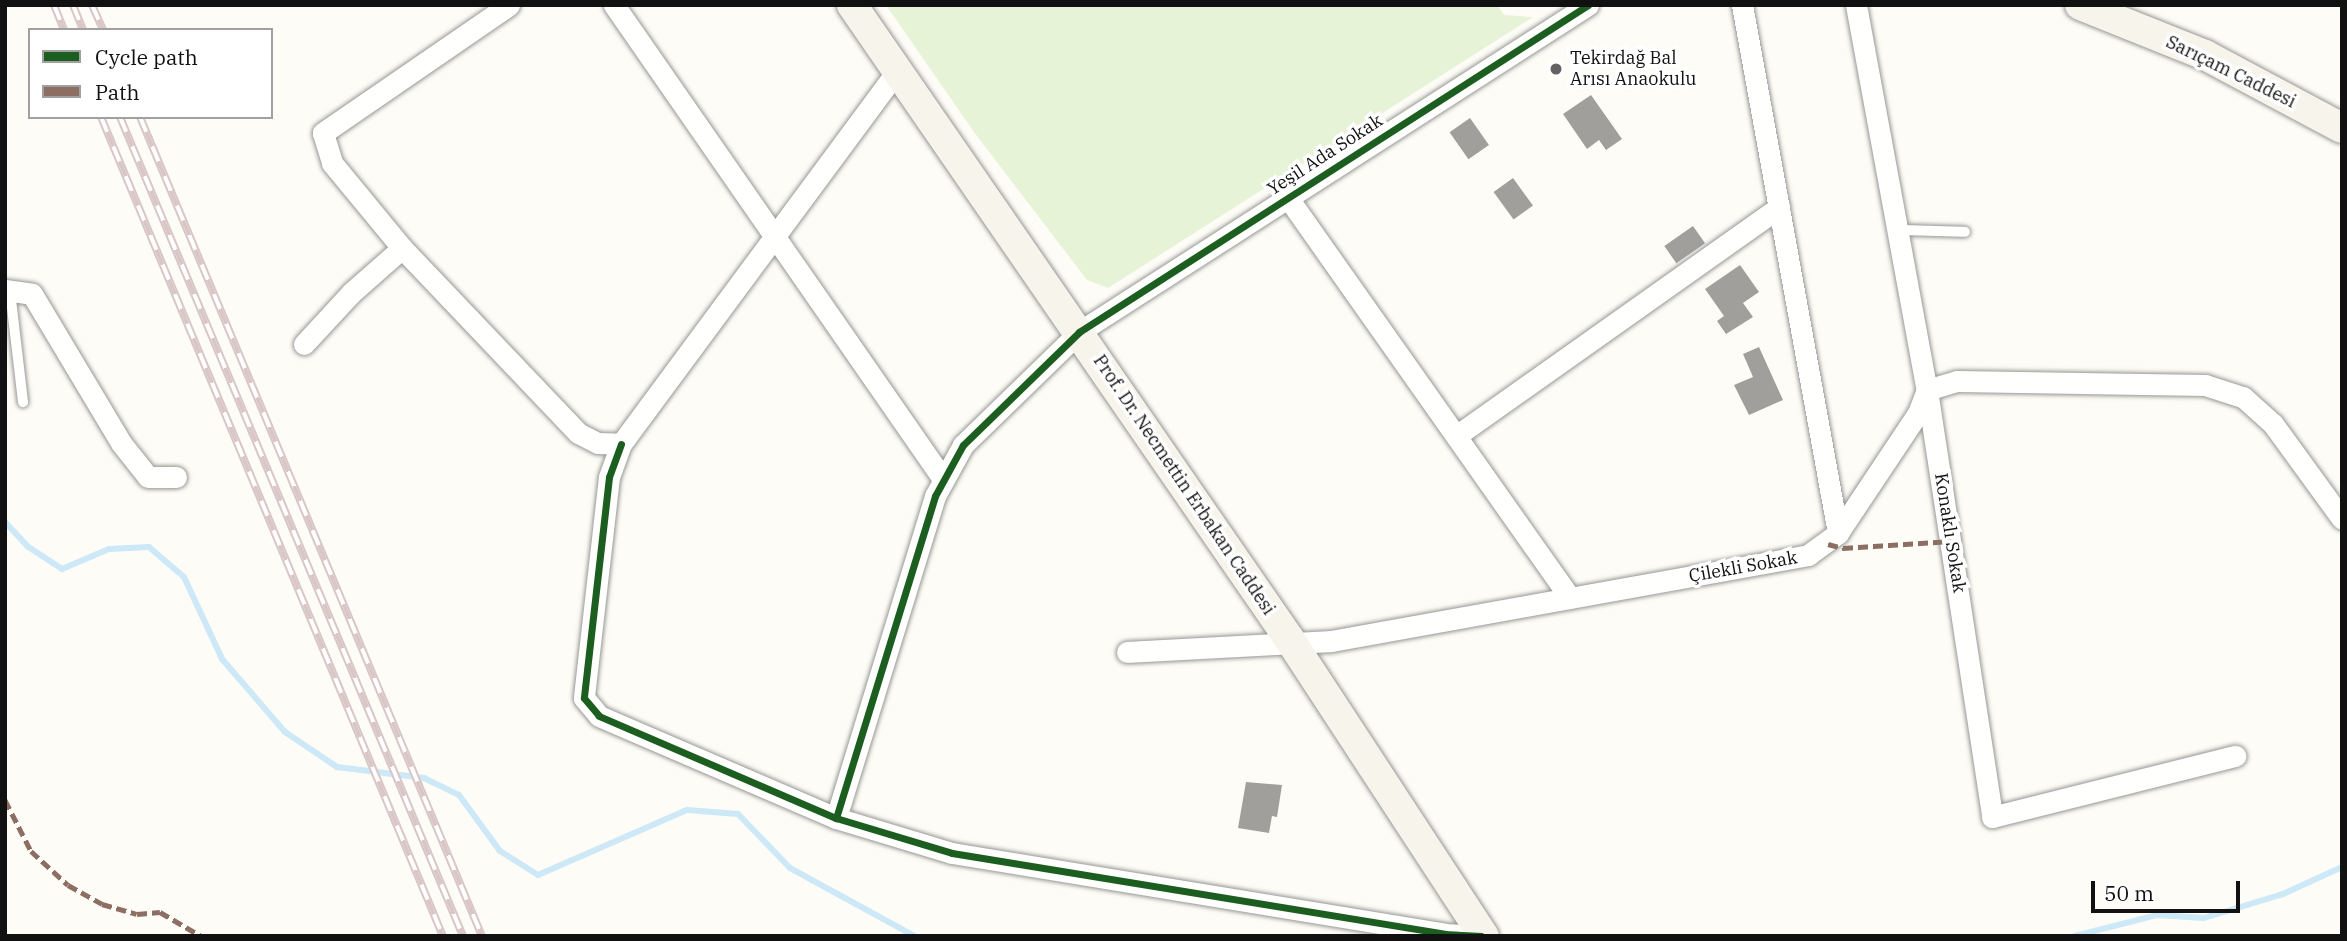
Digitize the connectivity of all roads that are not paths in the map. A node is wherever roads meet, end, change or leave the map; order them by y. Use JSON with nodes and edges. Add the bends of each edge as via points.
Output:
{"nodes":[{"id":1,"x":509,"y":5,"type":"edge"},
{"id":2,"x":614,"y":5,"type":"edge"},
{"id":3,"x":852,"y":5,"type":"edge"},
{"id":4,"x":1588,"y":5,"type":"edge"},
{"id":5,"x":1742,"y":5,"type":"edge"},
{"id":6,"x":1856,"y":5,"type":"edge"},
{"id":7,"x":2080,"y":5,"type":"edge"},
{"id":8,"x":897,"y":71,"type":"junction"},
{"id":9,"x":2342,"y":128,"type":"edge"},
{"id":10,"x":1288,"y":198,"type":"junction"},
{"id":11,"x":1779,"y":207,"type":"junction"},
{"id":12,"x":1899,"y":230,"type":"junction"},
{"id":13,"x":1965,"y":232,"type":"dead end"},
{"id":14,"x":774,"y":237,"type":"junction"},
{"id":15,"x":402,"y":248,"type":"junction"},
{"id":16,"x":8,"y":291,"type":"edge"},
{"id":17,"x":1079,"y":332,"type":"junction"},
{"id":18,"x":304,"y":345,"type":"dead end"},
{"id":19,"x":1927,"y":390,"type":"junction"},
{"id":20,"x":23,"y":401,"type":"dead end"},
{"id":21,"x":1456,"y":436,"type":"junction"},
{"id":22,"x":621,"y":444,"type":"junction"},
{"id":23,"x":176,"y":477,"type":"dead end"},
{"id":24,"x":943,"y":479,"type":"junction"},
{"id":25,"x":2342,"y":519,"type":"edge"},
{"id":26,"x":1838,"y":533,"type":"junction"},
{"id":27,"x":1570,"y":598,"type":"junction"},
{"id":28,"x":1290,"y":640,"type":"junction"},
{"id":29,"x":1127,"y":652,"type":"dead end"},
{"id":30,"x":2235,"y":757,"type":"dead end"},
{"id":31,"x":836,"y":818,"type":"junction"},
{"id":32,"x":1483,"y":936,"type":"edge"}],
"edges":[{"from":1,"to":15,"type":"street","via":[[323,133],[332,163]]},
{"from":2,"to":14,"type":"street"},
{"from":3,"to":8,"type":"street","name":"Prof. Dr. Necmettin Erbakan Caddesi"},
{"from":4,"to":10,"type":"street","name":"Yeşil Ada Sokak"},
{"from":5,"to":11,"type":"street"},
{"from":6,"to":12,"type":"street","name":"Konaklı Sokak"},
{"from":7,"to":9,"type":"street","name":"Sarıçam Caddesi","via":[[2205,55]]},
{"from":8,"to":14,"type":"street"},
{"from":8,"to":17,"type":"street","name":"Prof. Dr. Necmettin Erbakan Caddesi"},
{"from":10,"to":17,"type":"street","name":"Yeşil Ada Sokak"},
{"from":10,"to":21,"type":"street"},
{"from":11,"to":21,"type":"street"},
{"from":11,"to":26,"type":"street"},
{"from":12,"to":13,"type":"lane"},
{"from":12,"to":19,"type":"street","name":"Konaklı Sokak"},
{"from":14,"to":22,"type":"street"},
{"from":14,"to":24,"type":"street"},
{"from":15,"to":18,"type":"street","via":[[351,293]]},
{"from":15,"to":22,"type":"street","via":[[578,433],[598,443]]},
{"from":16,"to":20,"type":"lane"},
{"from":16,"to":23,"type":"street","via":[[32,294],[121,443],[148,477]]},
{"from":17,"to":24,"type":"street","name":"Yeşil Ada Sokak","via":[[962,445]]},
{"from":17,"to":28,"type":"street","name":"Prof. Dr. Necmettin Erbakan Caddesi"},
{"from":19,"to":25,"type":"street","via":[[1956,380],[2205,386],[2243,397],[2273,424]]},
{"from":19,"to":26,"type":"street","name":"Çilekli Sokak","via":[[1919,413]]},
{"from":19,"to":30,"type":"street","name":"Konaklı Sokak","via":[[1992,817]]},
{"from":21,"to":27,"type":"street"},
{"from":22,"to":31,"type":"street","via":[[609,477],[584,698],[599,716]]},
{"from":24,"to":31,"type":"street","name":"Yeşil Ada Sokak"},
{"from":26,"to":27,"type":"street","name":"Çilekli Sokak","via":[[1808,555]]},
{"from":27,"to":28,"type":"street","name":"Çilekli Sokak","via":[[1331,640]]},
{"from":28,"to":29,"type":"street","name":"Çilekli Sokak"},
{"from":28,"to":32,"type":"street","name":"Prof. Dr. Necmettin Erbakan Caddesi"},
{"from":31,"to":32,"type":"street","via":[[951,853],[1444,934]]}]}
